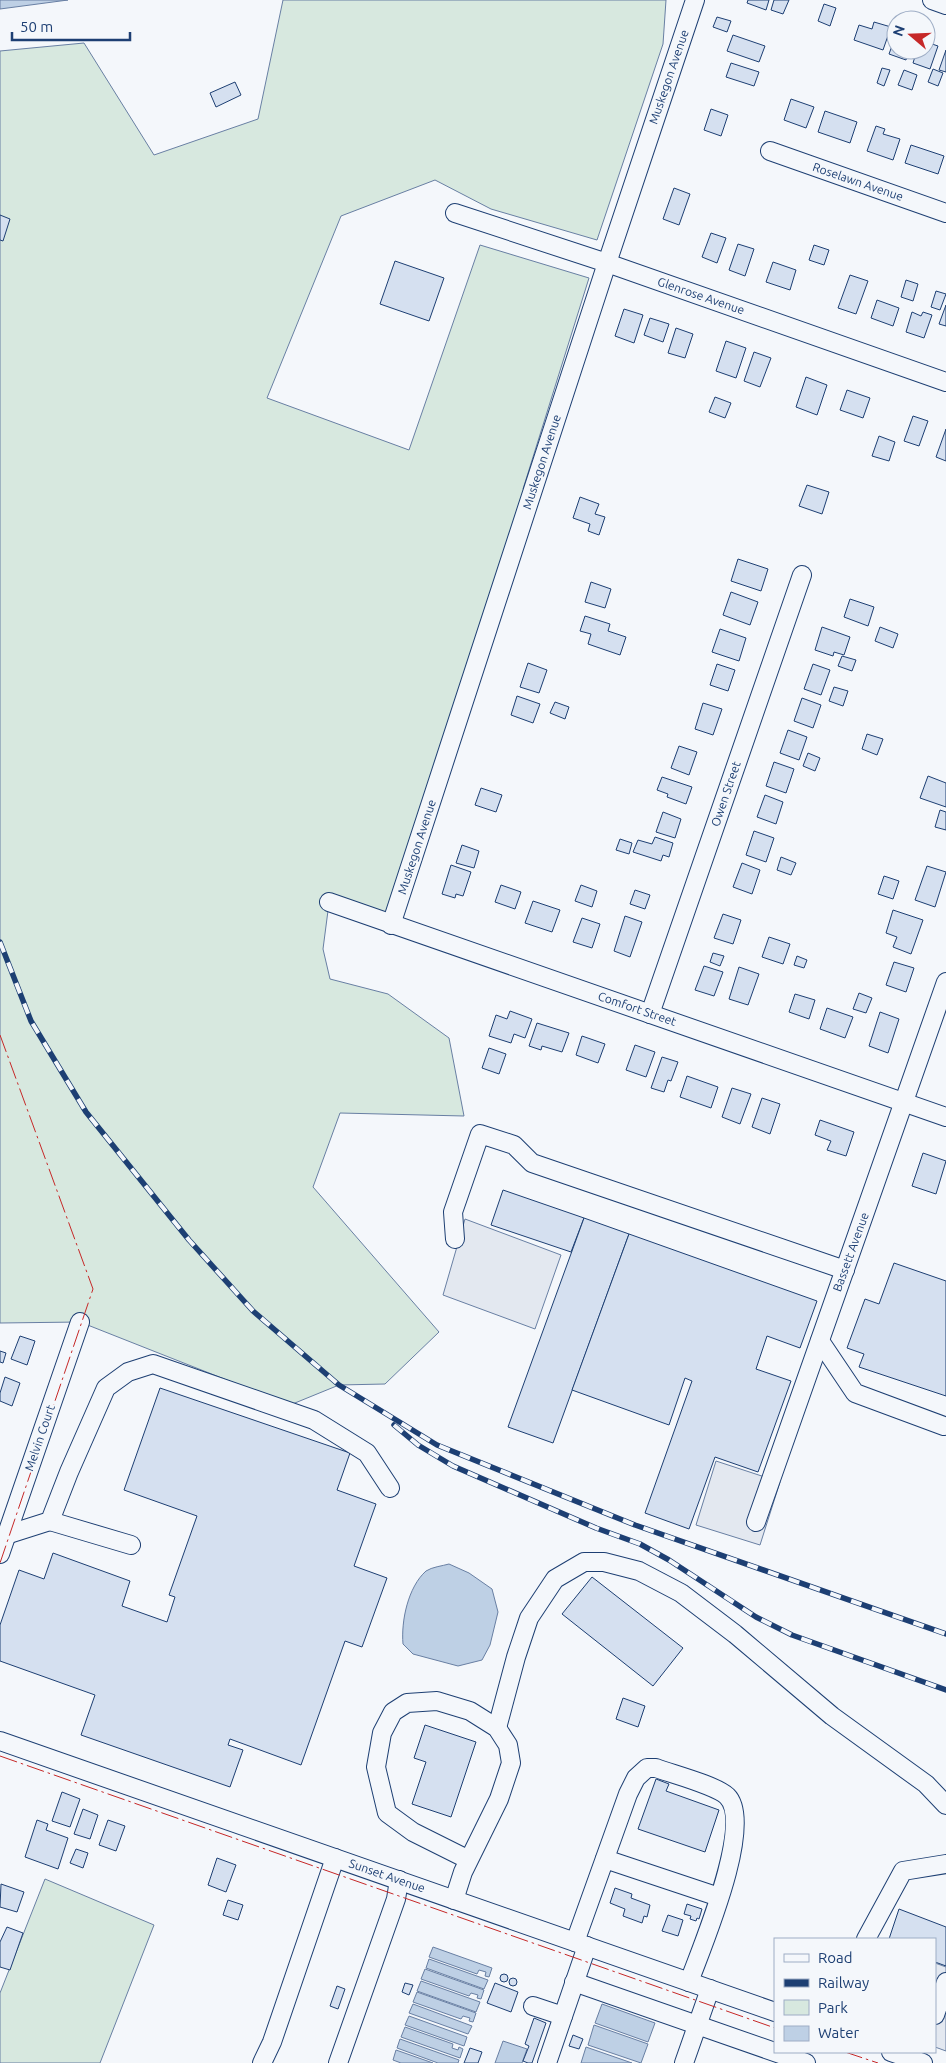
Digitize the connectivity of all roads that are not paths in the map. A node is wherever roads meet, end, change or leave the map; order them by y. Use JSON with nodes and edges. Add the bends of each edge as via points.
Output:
{"nodes":[{"id":1,"x":695,"y":0,"type":"edge"},
{"id":2,"x":932,"y":0,"type":"edge"},
{"id":3,"x":946,"y":5,"type":"edge"},
{"id":4,"x":770,"y":151,"type":"dead end"},
{"id":5,"x":455,"y":213,"type":"dead end"},
{"id":6,"x":946,"y":213,"type":"edge"},
{"id":7,"x":607,"y":262,"type":"junction"},
{"id":8,"x":946,"y":382,"type":"edge"},
{"id":9,"x":802,"y":575,"type":"dead end"},
{"id":10,"x":329,"y":902,"type":"dead end"},
{"id":11,"x":391,"y":925,"type":"junction"},
{"id":12,"x":946,"y":982,"type":"edge"},
{"id":13,"x":650,"y":1014,"type":"junction"},
{"id":14,"x":904,"y":1102,"type":"junction"},
{"id":15,"x":946,"y":1117,"type":"edge"},
{"id":16,"x":455,"y":1239,"type":"dead end"},
{"id":17,"x":845,"y":1270,"type":"junction"},
{"id":18,"x":80,"y":1322,"type":"dead end"},
{"id":19,"x":820,"y":1342,"type":"junction"},
{"id":20,"x":944,"y":1426,"type":"dead end"},
{"id":21,"x":390,"y":1488,"type":"dead end"},
{"id":22,"x":50,"y":1522,"type":"junction"},
{"id":23,"x":756,"y":1522,"type":"dead end"},
{"id":24,"x":6,"y":1535,"type":"junction"},
{"id":25,"x":131,"y":1545,"type":"dead end"},
{"id":26,"x":0,"y":1554,"type":"edge"},
{"id":27,"x":497,"y":1728,"type":"junction"},
{"id":28,"x":0,"y":1741,"type":"edge"},
{"id":29,"x":946,"y":1804,"type":"edge"},
{"id":30,"x":335,"y":1858,"type":"junction"},
{"id":31,"x":605,"y":1859,"type":"junction"},
{"id":32,"x":469,"y":1860,"type":"junction"},
{"id":33,"x":946,"y":1864,"type":"edge"},
{"id":34,"x":399,"y":1880,"type":"junction"},
{"id":35,"x":719,"y":1897,"type":"junction"},
{"id":36,"x":454,"y":1900,"type":"junction"},
{"id":37,"x":867,"y":1938,"type":"edge"},
{"id":38,"x":581,"y":1944,"type":"junction"},
{"id":39,"x":574,"y":1982,"type":"junction"},
{"id":40,"x":689,"y":1982,"type":"junction"},
{"id":41,"x":946,"y":1982,"type":"edge"},
{"id":42,"x":710,"y":1989,"type":"junction"},
{"id":43,"x":533,"y":2006,"type":"dead end"},
{"id":44,"x":774,"y":2012,"type":"edge"},
{"id":45,"x":936,"y":2012,"type":"edge"},
{"id":46,"x":563,"y":2016,"type":"junction"},
{"id":47,"x":698,"y":2026,"type":"junction"},
{"id":48,"x":774,"y":2052,"type":"edge"},
{"id":49,"x":777,"y":2053,"type":"edge"},
{"id":50,"x":893,"y":2053,"type":"edge"},
{"id":51,"x":262,"y":2063,"type":"edge"},
{"id":52,"x":338,"y":2063,"type":"edge"},
{"id":53,"x":547,"y":2063,"type":"edge"},
{"id":54,"x":684,"y":2063,"type":"edge"},
{"id":55,"x":806,"y":2063,"type":"edge"},
{"id":56,"x":923,"y":2063,"type":"edge"}],
"edges":[{"from":1,"to":7,"type":"street","name":"Muskegon Avenue"},
{"from":2,"to":3,"type":"street"},
{"from":4,"to":6,"type":"street","name":"Roselawn Avenue"},
{"from":5,"to":7,"type":"street","name":"Glenrose Avenue"},
{"from":7,"to":8,"type":"street","name":"Glenrose Avenue"},
{"from":7,"to":11,"type":"street","name":"Muskegon Avenue"},
{"from":9,"to":13,"type":"street","name":"Owen Street"},
{"from":10,"to":11,"type":"street","name":"Comfort Street"},
{"from":11,"to":13,"type":"street","name":"Comfort Street"},
{"from":12,"to":14,"type":"street","name":"Bassett Avenue"},
{"from":13,"to":14,"type":"street","name":"Comfort Street"},
{"from":14,"to":15,"type":"street","name":"Comfort Street"},
{"from":14,"to":17,"type":"street","name":"Bassett Avenue"},
{"from":16,"to":17,"type":"street","via":[[453,1212],[480,1134],[514,1145],[532,1163]]},
{"from":17,"to":19,"type":"street","name":"Bassett Avenue"},
{"from":18,"to":24,"type":"street","name":"Melvin Court"},
{"from":19,"to":20,"type":"street","via":[[856,1393]]},
{"from":19,"to":23,"type":"street","name":"Bassett Avenue"},
{"from":21,"to":22,"type":"street","via":[[367,1453],[314,1420],[153,1364],[128,1372],[106,1388]]},
{"from":22,"to":24,"type":"street"},
{"from":22,"to":25,"type":"street"},
{"from":24,"to":26,"type":"street","name":"Melvin Court"},
{"from":27,"to":29,"type":"street","via":[[529,1618],[556,1579],[584,1562],[604,1562],[639,1571],[681,1593],[832,1716],[926,1784]]},
{"from":27,"to":32,"type":"street","via":[[508,1745],[510,1764],[499,1799]]},
{"from":27,"to":32,"type":"street","via":[[470,1711],[437,1701],[407,1703],[393,1712],[382,1733],[376,1767],[387,1813],[413,1832]]},
{"from":28,"to":30,"type":"street","name":"Sunset Avenue"},
{"from":30,"to":34,"type":"street","name":"Sunset Avenue"},
{"from":30,"to":51,"type":"street","via":[[276,2033]]},
{"from":31,"to":35,"type":"street"},
{"from":31,"to":35,"type":"street","via":[[636,1778],[647,1768],[656,1768],[727,1797],[733,1811],[735,1833]]},
{"from":31,"to":38,"type":"street"},
{"from":32,"to":36,"type":"street"},
{"from":33,"to":37,"type":"street","via":[[903,1871]]},
{"from":34,"to":36,"type":"street","name":"Sunset Avenue"},
{"from":34,"to":52,"type":"street","via":[[396,1899]]},
{"from":35,"to":40,"type":"street"},
{"from":36,"to":38,"type":"street","name":"Sunset Avenue"},
{"from":38,"to":39,"type":"street"},
{"from":38,"to":40,"type":"street","name":"Sunset Avenue"},
{"from":39,"to":46,"type":"street"},
{"from":39,"to":47,"type":"street"},
{"from":40,"to":42,"type":"street","name":"Sunset Avenue"},
{"from":41,"to":45,"type":"street"},
{"from":42,"to":44,"type":"street","name":"Sunset Avenue"},
{"from":42,"to":47,"type":"street"},
{"from":43,"to":46,"type":"street"},
{"from":46,"to":53,"type":"street"},
{"from":47,"to":48,"type":"street"},
{"from":47,"to":54,"type":"street"},
{"from":49,"to":55,"type":"street"},
{"from":50,"to":56,"type":"street"}]}
